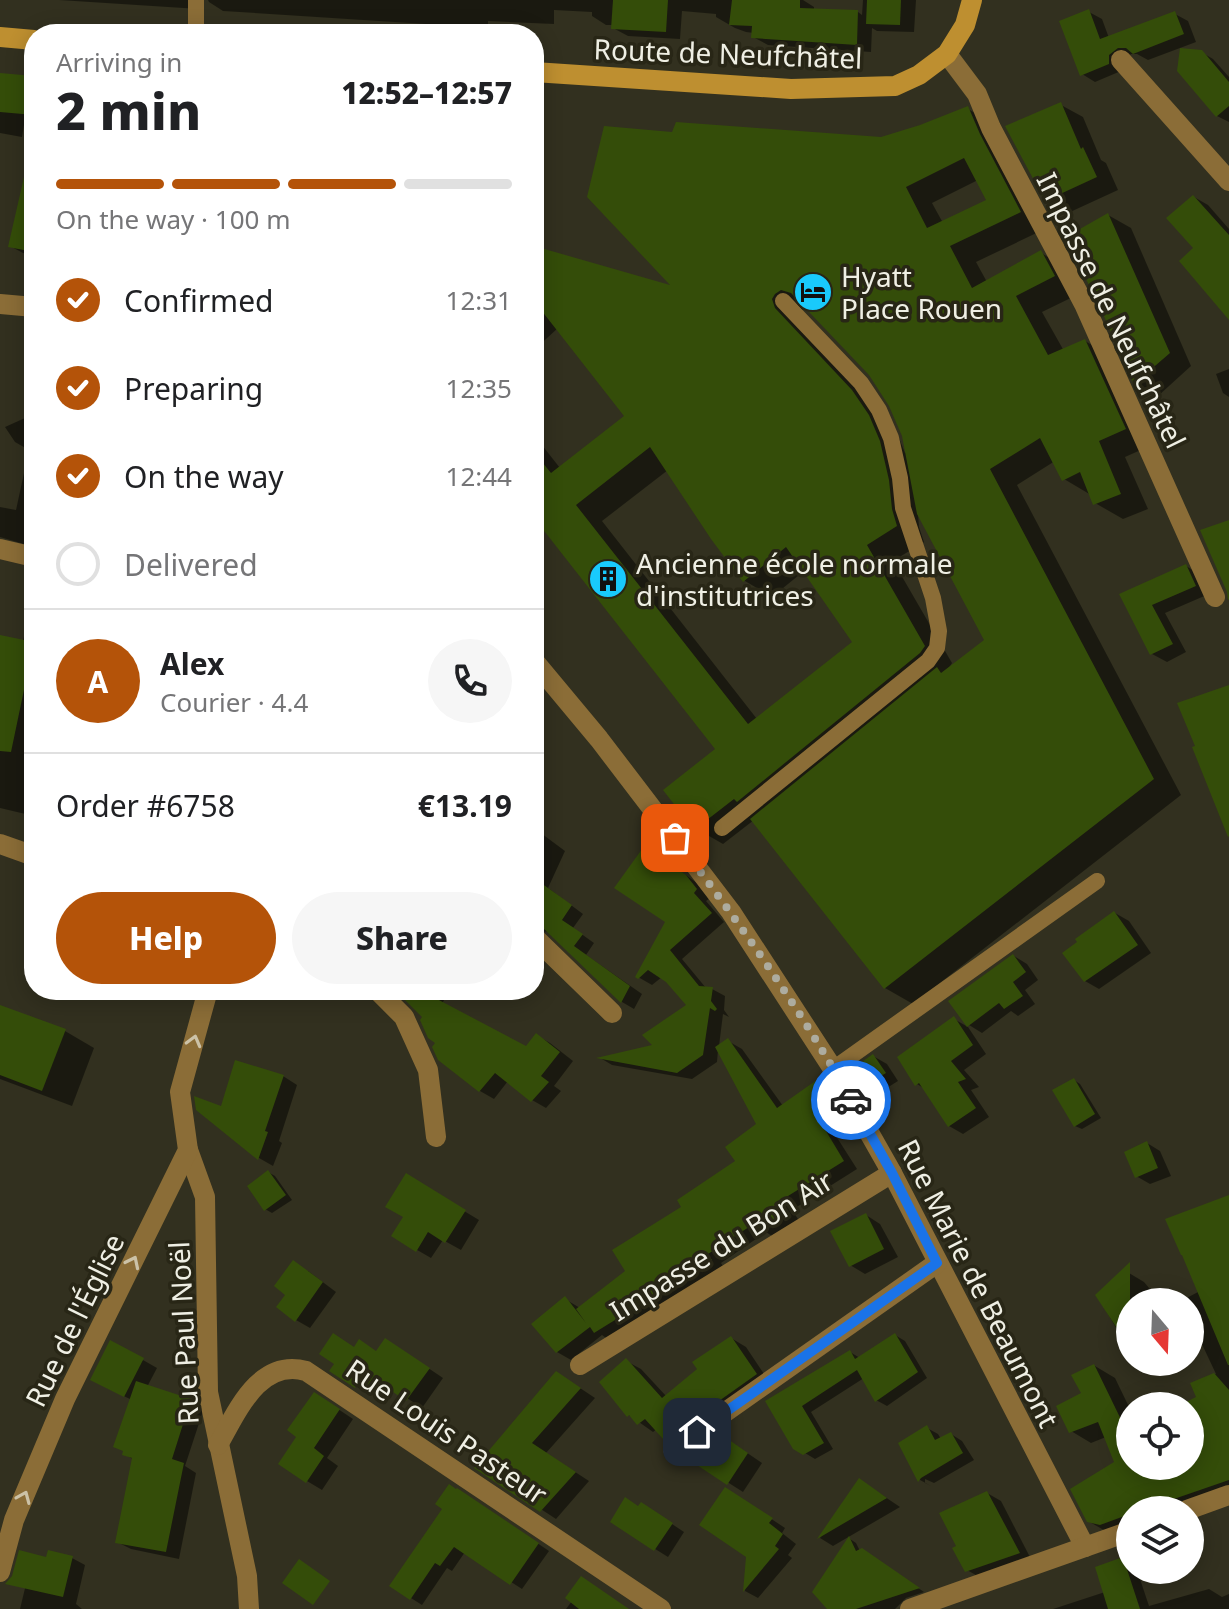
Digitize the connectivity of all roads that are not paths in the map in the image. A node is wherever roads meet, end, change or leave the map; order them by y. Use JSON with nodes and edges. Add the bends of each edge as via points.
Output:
{"nodes":[{"id":1,"x":196,"y":0,"type":"edge"},
{"id":2,"x":972,"y":0,"type":"edge"},
{"id":3,"x":196,"y":24,"type":"edge"},
{"id":4,"x":0,"y":37,"type":"edge"},
{"id":5,"x":24,"y":39,"type":"edge"},
{"id":6,"x":947,"y":54,"type":"junction"},
{"id":7,"x":1121,"y":60,"type":"dead end"},
{"id":8,"x":544,"y":73,"type":"edge"},
{"id":9,"x":1229,"y":181,"type":"edge"},
{"id":10,"x":783,"y":301,"type":"dead end"},
{"id":11,"x":0,"y":304,"type":"edge"},
{"id":12,"x":24,"y":306,"type":"edge"},
{"id":13,"x":0,"y":549,"type":"edge"},
{"id":14,"x":24,"y":555,"type":"edge"},
{"id":15,"x":1215,"y":597,"type":"dead end"},
{"id":16,"x":544,"y":673,"type":"edge"},
{"id":17,"x":722,"y":828,"type":"dead end"},
{"id":18,"x":0,"y":844,"type":"edge"},
{"id":19,"x":24,"y":852,"type":"edge"},
{"id":20,"x":1097,"y":881,"type":"dead end"},
{"id":21,"x":544,"y":947,"type":"edge"},
{"id":22,"x":205,"y":1000,"type":"edge"},
{"id":23,"x":387,"y":1000,"type":"edge"},
{"id":24,"x":612,"y":1013,"type":"dead end"},
{"id":25,"x":833,"y":1069,"type":"junction"},
{"id":26,"x":436,"y":1137,"type":"dead end"},
{"id":27,"x":188,"y":1150,"type":"junction"},
{"id":28,"x":892,"y":1173,"type":"junction"},
{"id":29,"x":937,"y":1263,"type":"junction"},
{"id":30,"x":580,"y":1365,"type":"dead end"},
{"id":31,"x":218,"y":1445,"type":"junction"},
{"id":32,"x":673,"y":1449,"type":"dead end"},
{"id":33,"x":1229,"y":1495,"type":"edge"},
{"id":34,"x":1204,"y":1504,"type":"edge"},
{"id":35,"x":1116,"y":1536,"type":"edge"},
{"id":36,"x":1085,"y":1547,"type":"junction"},
{"id":37,"x":0,"y":1572,"type":"edge"},
{"id":38,"x":249,"y":1609,"type":"edge"},
{"id":39,"x":661,"y":1609,"type":"edge"},
{"id":40,"x":910,"y":1609,"type":"edge"}],
"edges":[{"from":1,"to":3,"type":"lane"},
{"from":2,"to":6,"type":"main road","name":"Route de Neufchâtel","via":[[965,25]]},
{"from":4,"to":5,"type":"main road"},
{"from":6,"to":8,"type":"main road","name":"Route de Neufchâtel","via":[[919,75],[881,87],[791,89]]},
{"from":6,"to":15,"type":"street","name":"Impasse de Neufchâtel","via":[[977,94],[1084,304]]},
{"from":7,"to":9,"type":"street"},
{"from":10,"to":17,"type":"lane","via":[[861,383],[879,410],[891,438],[903,508],[939,631],[928,661]]},
{"from":11,"to":12,"type":"street"},
{"from":13,"to":14,"type":"street"},
{"from":16,"to":25,"type":"street","name":"Rue Marie de Beaumont","via":[[731,912]]},
{"from":18,"to":19,"type":"street"},
{"from":20,"to":25,"type":"lane"},
{"from":21,"to":24,"type":"street"},
{"from":27,"to":22,"type":"street","one_way":true,"via":[[180,1092]]},
{"from":23,"to":26,"type":"street","via":[[404,1017],[428,1070]]},
{"from":25,"to":28,"type":"street","name":"Rue Marie de Beaumont"},
{"from":27,"to":31,"type":"street","name":"Rue Paul Noël","via":[[205,1197],[208,1392]]},
{"from":37,"to":27,"type":"street","name":"Rue de l'Église","one_way":true,"via":[[14,1520],[65,1399]]},
{"from":28,"to":29,"type":"street","name":"Rue Marie de Beaumont"},
{"from":28,"to":30,"type":"street","name":"Impasse du Bon Air"},
{"from":29,"to":32,"type":"street"},
{"from":29,"to":36,"type":"street","name":"Rue Marie de Beaumont"},
{"from":31,"to":38,"type":"street","name":"Rue Paul Noël","via":[[247,1576]]},
{"from":31,"to":39,"type":"street","name":"Rue Louis Pasteur","via":[[259,1381],[282,1369],[306,1371]]},
{"from":33,"to":34,"type":"street"},
{"from":35,"to":36,"type":"street"},
{"from":36,"to":40,"type":"street"}]}
